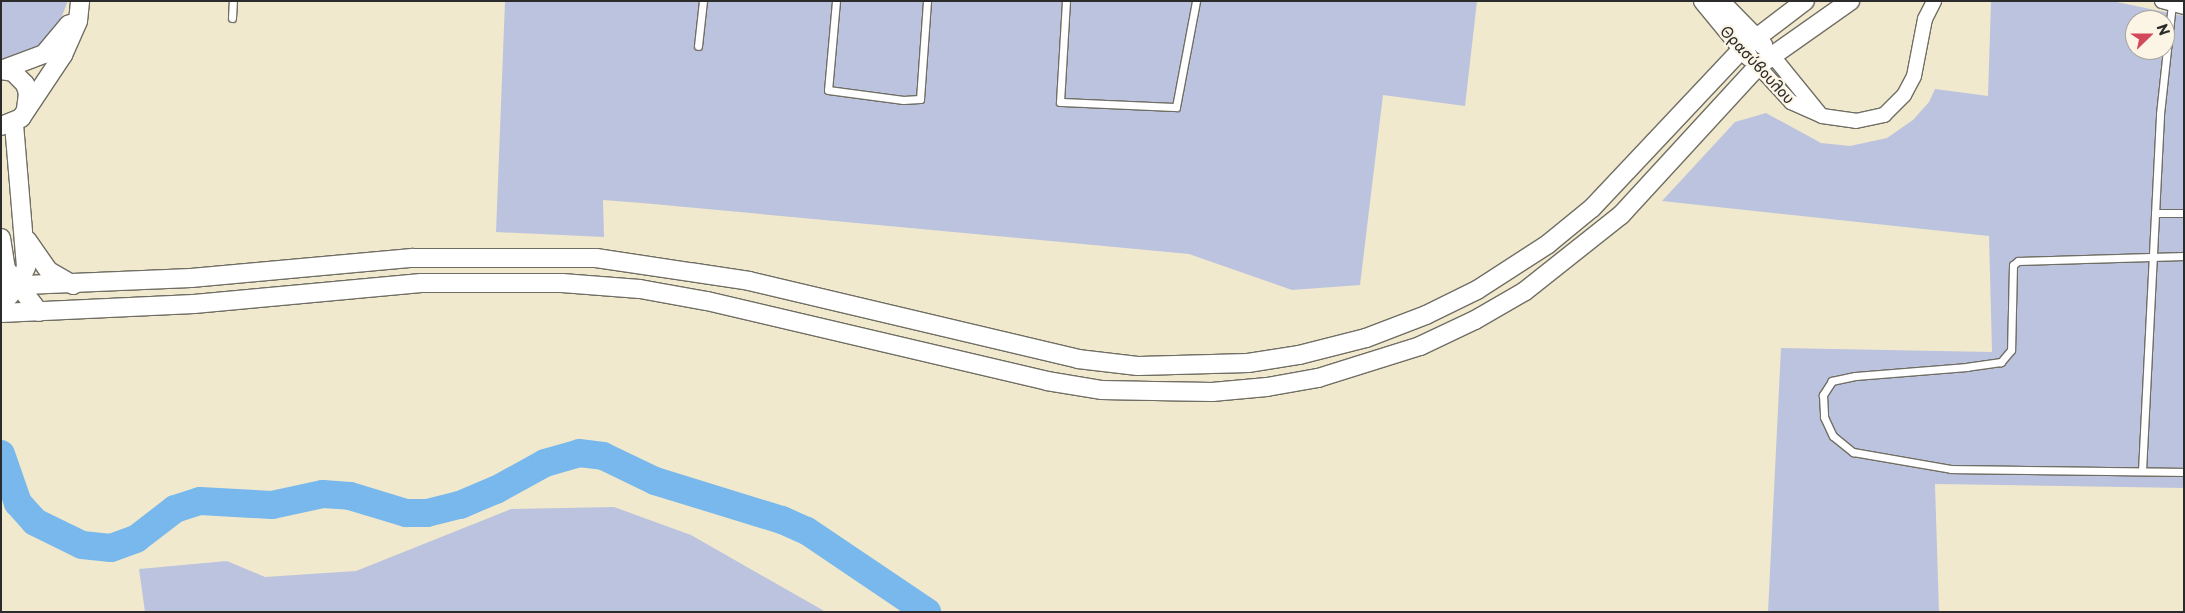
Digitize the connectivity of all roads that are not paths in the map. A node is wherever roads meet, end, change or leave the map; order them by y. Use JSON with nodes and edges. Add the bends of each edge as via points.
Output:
{"nodes":[{"id":1,"x":80,"y":1,"type":"edge"},
{"id":2,"x":233,"y":1,"type":"edge"},
{"id":3,"x":703,"y":1,"type":"edge"},
{"id":4,"x":836,"y":1,"type":"edge"},
{"id":5,"x":926,"y":1,"type":"edge"},
{"id":6,"x":1066,"y":1,"type":"edge"},
{"id":7,"x":1196,"y":1,"type":"edge"},
{"id":8,"x":1703,"y":1,"type":"edge"},
{"id":9,"x":1720,"y":1,"type":"edge"},
{"id":10,"x":1805,"y":1,"type":"edge"},
{"id":11,"x":1850,"y":1,"type":"edge"},
{"id":12,"x":1934,"y":1,"type":"edge"},
{"id":13,"x":2173,"y":4,"type":"edge"},
{"id":14,"x":232,"y":18,"type":"dead end"},
{"id":15,"x":1756,"y":38,"type":"junction"},
{"id":16,"x":698,"y":46,"type":"dead end"},
{"id":17,"x":1742,"y":50,"type":"junction"},
{"id":18,"x":1765,"y":61,"type":"junction"},
{"id":19,"x":3,"y":70,"type":"edge"},
{"id":20,"x":14,"y":120,"type":"edge"},
{"id":21,"x":2184,"y":213,"type":"edge"},
{"id":22,"x":2155,"y":214,"type":"junction"},
{"id":23,"x":24,"y":234,"type":"junction"},
{"id":24,"x":1,"y":238,"type":"edge"},
{"id":25,"x":2184,"y":256,"type":"edge"},
{"id":26,"x":2152,"y":258,"type":"junction"},
{"id":27,"x":74,"y":285,"type":"junction"},
{"id":28,"x":10,"y":286,"type":"edge"},
{"id":29,"x":1,"y":305,"type":"edge"},
{"id":30,"x":1,"y":312,"type":"edge"},
{"id":31,"x":39,"y":312,"type":"junction"},
{"id":32,"x":2142,"y":471,"type":"junction"},
{"id":33,"x":2184,"y":472,"type":"edge"}],
"edges":[{"from":1,"to":19,"type":"street","via":[[64,31],[44,54]]},
{"from":1,"to":20,"type":"street","via":[[72,38]]},
{"from":2,"to":14,"type":"lane"},
{"from":3,"to":16,"type":"lane"},
{"from":4,"to":5,"type":"lane","via":[[828,90],[903,100],[920,99]]},
{"from":6,"to":7,"type":"lane","via":[[1060,102],[1176,107]]},
{"from":8,"to":17,"type":"street","name":"Θρασύβουλου"},
{"from":9,"to":15,"type":"street","name":"Θρασύβουλου"},
{"from":10,"to":15,"type":"street"},
{"from":11,"to":18,"type":"street"},
{"from":12,"to":18,"type":"street","name":"Θρασύβουλου","via":[[1925,19],[1914,76],[1904,95],[1884,115],[1856,121],[1822,116],[1791,102]]},
{"from":13,"to":22,"type":"lane","via":[[2160,114]]},
{"from":15,"to":17,"type":"street"},
{"from":15,"to":18,"type":"street","name":"Θρασύβουλου"},
{"from":17,"to":18,"type":"street","name":"Θρασύβουλου"},
{"from":17,"to":27,"type":"street","via":[[1592,208],[1548,244],[1485,285],[1426,315],[1366,338],[1299,355],[1248,363],[1147,366],[1078,359],[749,282],[596,258],[412,258]]},
{"from":18,"to":31,"type":"street","via":[[1622,215],[1525,291],[1420,346],[1318,378],[1267,387],[1166,393],[1102,390],[1047,382],[707,301],[640,289],[562,283],[479,281],[402,284],[194,304]]},
{"from":19,"to":20,"type":"street","via":[[12,72],[25,84],[28,93]]},
{"from":20,"to":23,"type":"street"},
{"from":21,"to":22,"type":"lane"},
{"from":22,"to":26,"type":"lane"},
{"from":23,"to":27,"type":"street","via":[[38,260]]},
{"from":23,"to":28,"type":"street","via":[[26,267]]},
{"from":24,"to":28,"type":"street"},
{"from":25,"to":26,"type":"lane"},
{"from":26,"to":32,"type":"lane"},
{"from":26,"to":32,"type":"lane","via":[[2018,261],[2013,265],[2011,350],[2001,362],[1967,368],[1855,376],[1832,381],[1823,395],[1824,417],[1833,436],[1853,452],[1951,469]]},
{"from":27,"to":28,"type":"street"},
{"from":28,"to":29,"type":"street"},
{"from":28,"to":31,"type":"street"},
{"from":30,"to":31,"type":"street"},
{"from":32,"to":33,"type":"lane"}]}
